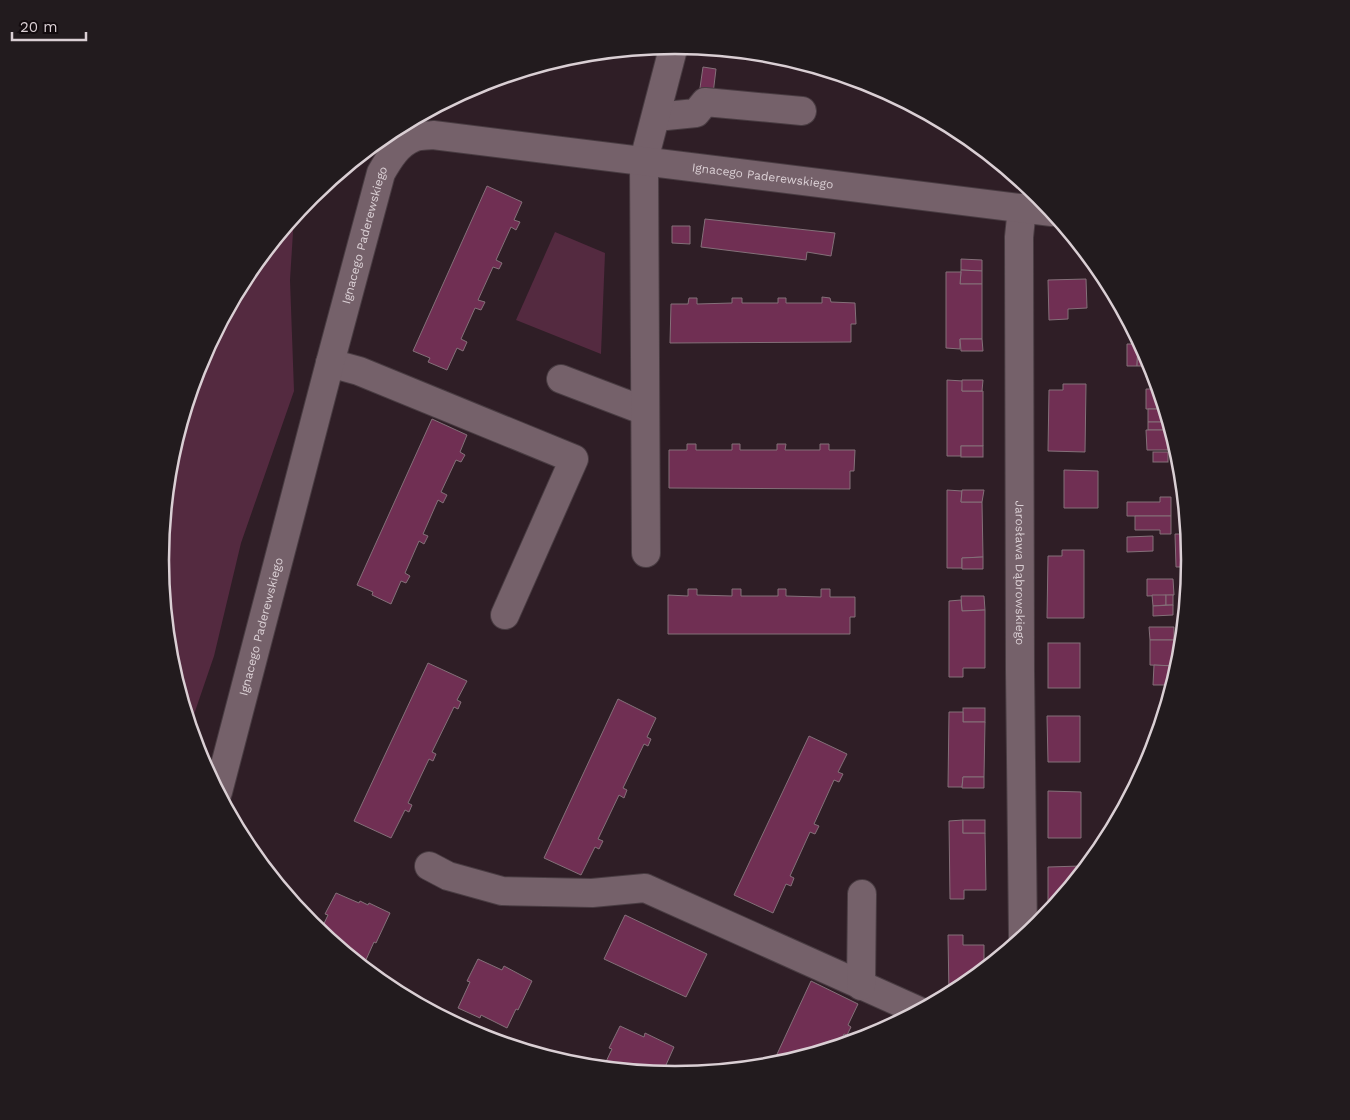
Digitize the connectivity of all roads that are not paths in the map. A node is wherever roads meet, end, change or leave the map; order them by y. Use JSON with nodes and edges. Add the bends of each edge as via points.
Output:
{"nodes":[{"id":1,"x":672,"y":54,"type":"edge"},
{"id":2,"x":802,"y":111,"type":"dead end"},
{"id":3,"x":656,"y":117,"type":"junction"},
{"id":4,"x":396,"y":139,"type":"edge"},
{"id":5,"x":644,"y":160,"type":"junction"},
{"id":6,"x":1022,"y":208,"type":"junction"},
{"id":7,"x":1041,"y":211,"type":"edge"},
{"id":8,"x":330,"y":363,"type":"junction"},
{"id":9,"x":560,"y":380,"type":"dead end"},
{"id":10,"x":645,"y":411,"type":"junction"},
{"id":11,"x":646,"y":553,"type":"dead end"},
{"id":12,"x":504,"y":615,"type":"dead end"},
{"id":13,"x":220,"y":783,"type":"edge"},
{"id":14,"x":429,"y":866,"type":"dead end"},
{"id":15,"x":862,"y":894,"type":"dead end"},
{"id":16,"x":1023,"y":928,"type":"edge"},
{"id":17,"x":861,"y":986,"type":"junction"},
{"id":18,"x":911,"y":1007,"type":"edge"}],
"edges":[{"from":1,"to":3,"type":"street"},
{"from":2,"to":3,"type":"street","via":[[705,102],[696,113]]},
{"from":3,"to":5,"type":"street"},
{"from":4,"to":5,"type":"street","name":"Ignacego Paderewskiego","via":[[433,135]]},
{"from":4,"to":8,"type":"street","name":"Ignacego Paderewskiego","via":[[381,173]]},
{"from":5,"to":6,"type":"street","name":"Ignacego Paderewskiego"},
{"from":5,"to":10,"type":"street"},
{"from":6,"to":7,"type":"street","name":"Ignacego Paderewskiego"},
{"from":6,"to":16,"type":"street","name":"Jarosława Dąbrowskiego","via":[[1019,276]]},
{"from":8,"to":12,"type":"street","via":[[359,371],[574,459]]},
{"from":8,"to":13,"type":"street","name":"Ignacego Paderewskiego"},
{"from":9,"to":10,"type":"street"},
{"from":10,"to":11,"type":"street"},
{"from":14,"to":17,"type":"street","via":[[448,876],[502,891],[592,893],[645,888]]},
{"from":15,"to":17,"type":"street"},
{"from":17,"to":18,"type":"street"}]}
